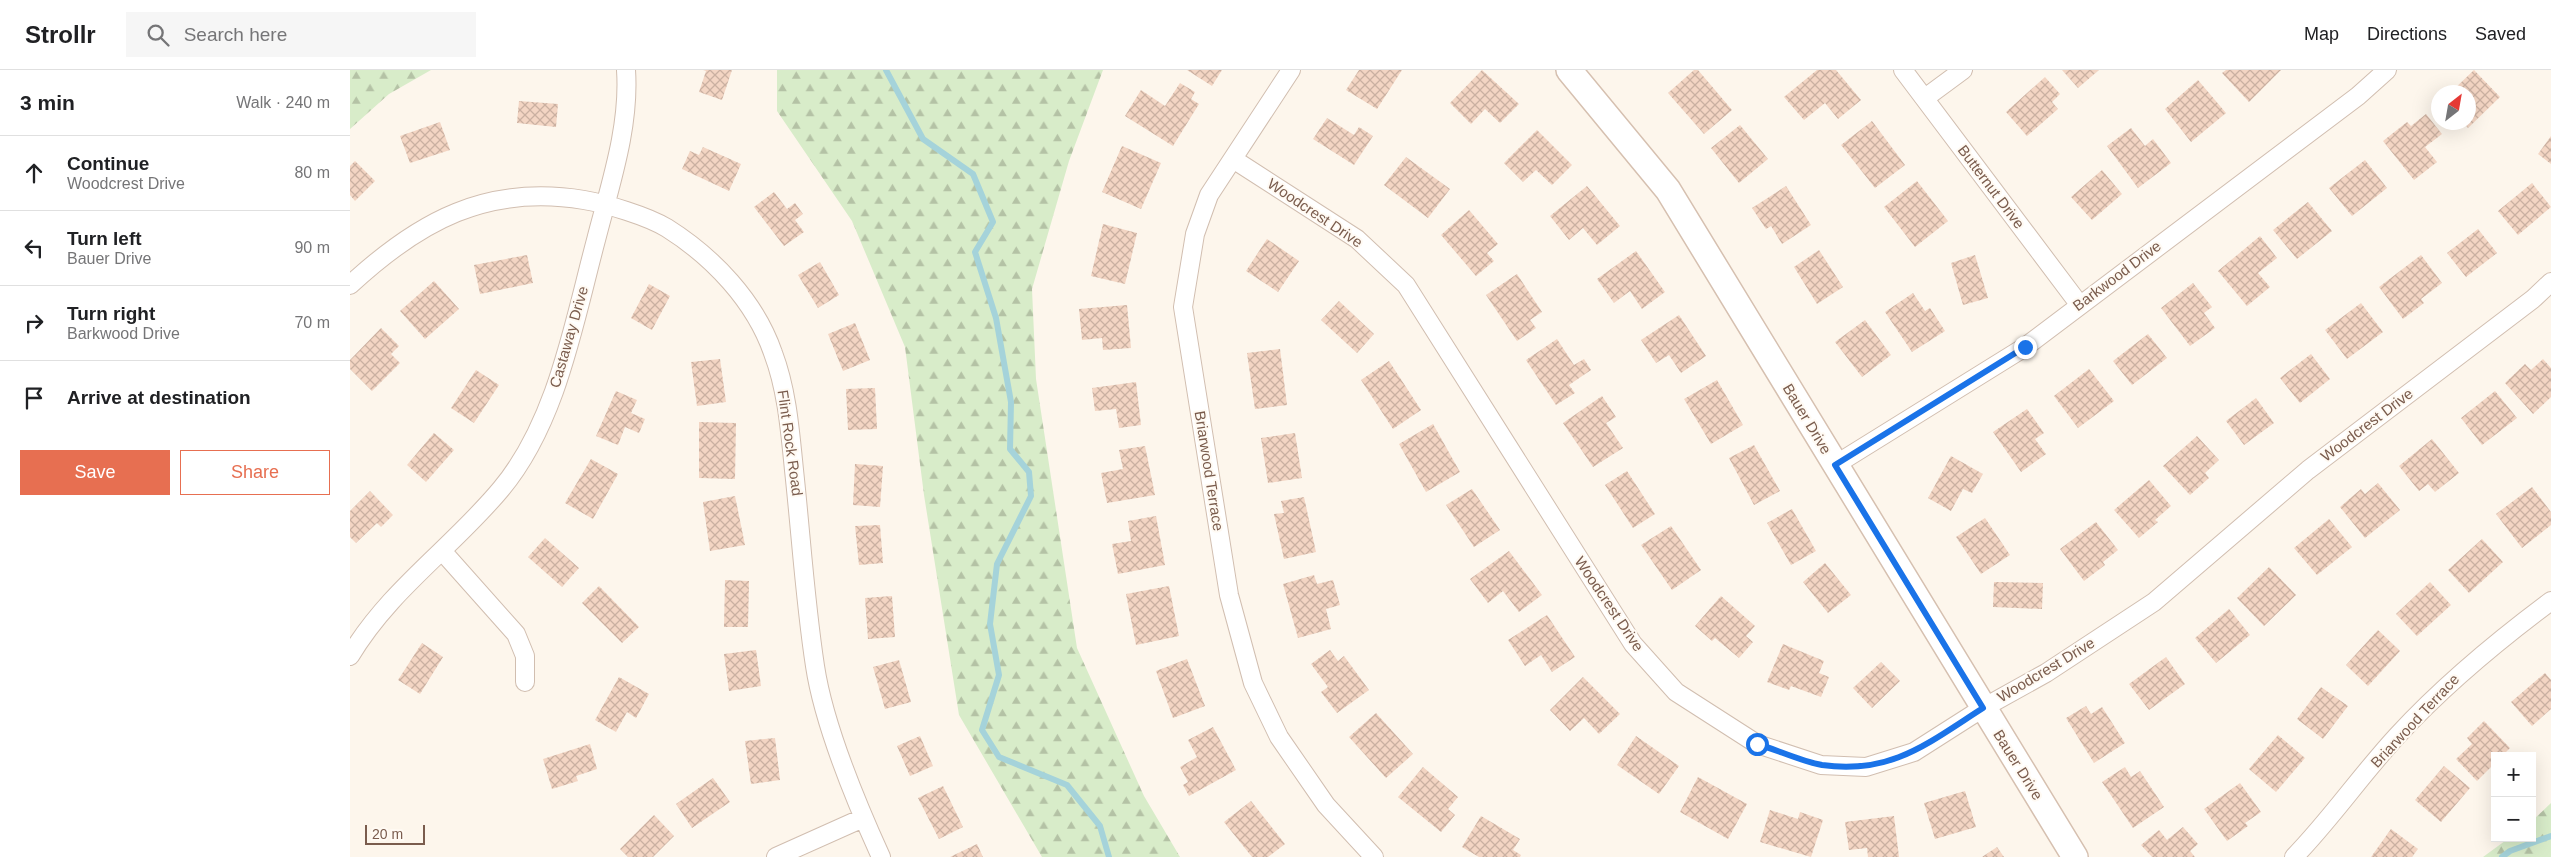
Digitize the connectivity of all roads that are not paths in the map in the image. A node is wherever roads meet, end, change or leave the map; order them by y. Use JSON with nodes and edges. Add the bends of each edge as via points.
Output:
{"nodes":[{"id":1,"x":626,"y":70,"type":"edge"},
{"id":2,"x":1291,"y":70,"type":"edge"},
{"id":3,"x":1568,"y":70,"type":"edge"},
{"id":4,"x":1903,"y":70,"type":"edge"},
{"id":5,"x":1963,"y":70,"type":"edge"},
{"id":6,"x":2387,"y":70,"type":"edge"},
{"id":7,"x":1926,"y":98,"type":"junction"},
{"id":8,"x":1233,"y":159,"type":"junction"},
{"id":9,"x":605,"y":204,"type":"junction"},
{"id":10,"x":2551,"y":282,"type":"edge"},
{"id":11,"x":350,"y":285,"type":"edge"},
{"id":12,"x":2079,"y":304,"type":"junction"},
{"id":13,"x":1835,"y":465,"type":"junction"},
{"id":14,"x":443,"y":552,"type":"junction"},
{"id":15,"x":2551,"y":601,"type":"edge"},
{"id":16,"x":350,"y":656,"type":"edge"},
{"id":17,"x":525,"y":682,"type":"dead end"},
{"id":18,"x":1983,"y":708,"type":"junction"},
{"id":19,"x":863,"y":818,"type":"junction"},
{"id":20,"x":776,"y":857,"type":"edge"},
{"id":21,"x":882,"y":857,"type":"edge"},
{"id":22,"x":1374,"y":857,"type":"edge"},
{"id":23,"x":2075,"y":857,"type":"edge"},
{"id":24,"x":2294,"y":857,"type":"edge"}],
"edges":[{"from":1,"to":9,"type":"street","name":"Castaway Drive","via":[[624,126]]},
{"from":2,"to":8,"type":"street","name":"Briarwood Terrace"},
{"from":3,"to":13,"type":"street","name":"Bauer Drive","via":[[1668,190]]},
{"from":4,"to":7,"type":"street","name":"Butternut Drive"},
{"from":5,"to":7,"type":"street"},
{"from":6,"to":12,"type":"street","name":"Barkwood Drive","via":[[2358,96]]},
{"from":7,"to":12,"type":"street","name":"Butternut Drive"},
{"from":8,"to":18,"type":"street","name":"Woodcrest Drive","via":[[1357,239],[1406,285],[1633,644],[1676,692],[1757,744],[1821,764],[1866,767],[1914,752]]},
{"from":8,"to":22,"type":"street","name":"Briarwood Terrace","via":[[1209,195],[1195,234],[1184,307],[1229,595],[1253,683],[1279,737],[1326,805]]},
{"from":9,"to":11,"type":"street","name":"Flint Rock Road","via":[[563,197],[511,198],[474,205],[425,226],[381,256]]},
{"from":9,"to":14,"type":"street","name":"Castaway Drive","via":[[562,368],[534,439],[502,488]]},
{"from":9,"to":19,"type":"street","name":"Flint Rock Road","via":[[666,227],[712,262],[748,303],[773,351],[787,401],[815,668],[826,713]]},
{"from":10,"to":18,"type":"street","name":"Woodcrest Drive","via":[[2308,470],[2154,602],[2046,673]]},
{"from":12,"to":13,"type":"street","name":"Barkwood Drive","via":[[2025,347]]},
{"from":13,"to":18,"type":"street","name":"Bauer Drive"},
{"from":14,"to":16,"type":"street","name":"Castaway Drive","via":[[404,585]]},
{"from":14,"to":17,"type":"street","via":[[516,634],[525,656]]},
{"from":15,"to":24,"type":"street","name":"Briarwood Terrace","via":[[2503,636],[2450,682],[2396,737],[2317,834]]},
{"from":18,"to":23,"type":"street","name":"Bauer Drive"},
{"from":19,"to":20,"type":"street"},
{"from":19,"to":21,"type":"street","name":"Flint Rock Road"}]}
